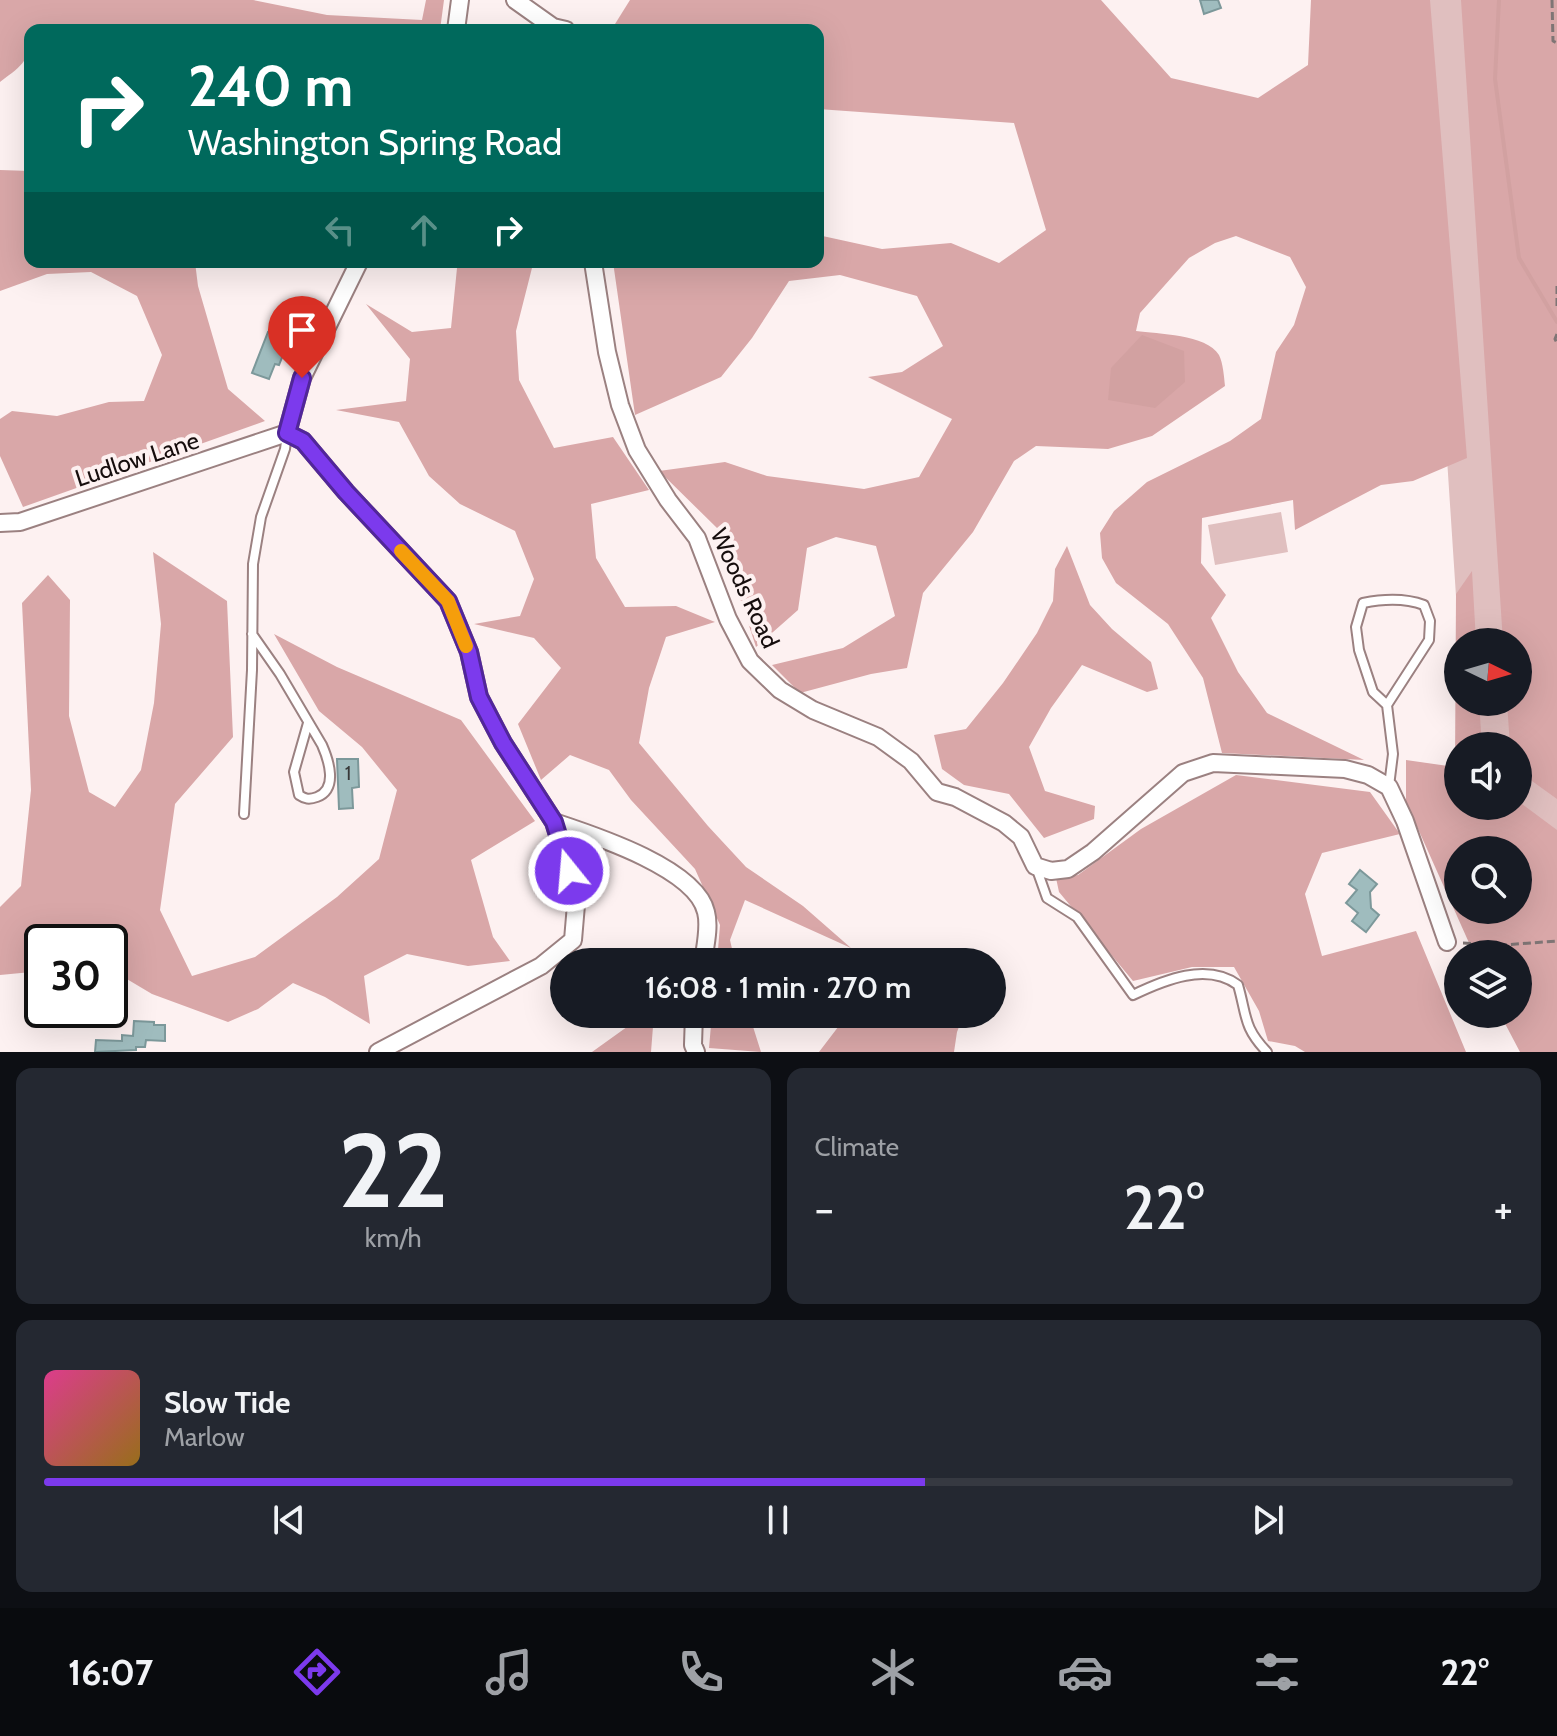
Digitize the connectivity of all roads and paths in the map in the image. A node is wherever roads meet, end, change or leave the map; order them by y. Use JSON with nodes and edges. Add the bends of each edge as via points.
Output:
{"nodes":[{"id":1,"x":460,"y":0,"type":"edge"},
{"id":2,"x":515,"y":0,"type":"edge"},
{"id":3,"x":1552,"y":0,"type":"edge"},
{"id":4,"x":457,"y":24,"type":"edge"},
{"id":5,"x":547,"y":24,"type":"edge"},
{"id":6,"x":1557,"y":43,"type":"edge"},
{"id":7,"x":356,"y":268,"type":"edge"},
{"id":8,"x":594,"y":268,"type":"edge"},
{"id":9,"x":1557,"y":286,"type":"edge"},
{"id":10,"x":1557,"y":306,"type":"edge"},
{"id":11,"x":1557,"y":334,"type":"edge"},
{"id":12,"x":1557,"y":343,"type":"edge"},
{"id":13,"x":287,"y":433,"type":"junction"},
{"id":14,"x":0,"y":523,"type":"edge"},
{"id":15,"x":251,"y":634,"type":"junction"},
{"id":16,"x":1387,"y":705,"type":"junction"},
{"id":17,"x":308,"y":723,"type":"junction"},
{"id":18,"x":1389,"y":787,"type":"junction"},
{"id":19,"x":244,"y":814,"type":"dead end"},
{"id":20,"x":554,"y":822,"type":"junction"},
{"id":21,"x":1035,"y":866,"type":"junction"},
{"id":22,"x":1446,"y":940,"type":"edge"},
{"id":23,"x":1557,"y":941,"type":"edge"},
{"id":24,"x":1532,"y":943,"type":"edge"},
{"id":25,"x":704,"y":948,"type":"edge"},
{"id":26,"x":693,"y":1028,"type":"edge"},
{"id":27,"x":378,"y":1052,"type":"edge"},
{"id":28,"x":696,"y":1052,"type":"edge"},
{"id":29,"x":1267,"y":1052,"type":"edge"}],
"edges":[{"from":1,"to":4,"type":"street"},
{"from":2,"to":5,"type":"street"},
{"from":3,"to":6,"type":"path","via":[[1551,28]]},
{"from":7,"to":13,"type":"street","via":[[302,378]]},
{"from":8,"to":21,"type":"street","name":"Woods Road","via":[[607,352],[637,450],[697,538],[750,661],[780,690],[813,710],[878,737],[911,761],[937,792],[1004,823],[1021,837]]},
{"from":9,"to":10,"type":"path"},
{"from":11,"to":12,"type":"path"},
{"from":13,"to":14,"type":"street","name":"Ludlow Lane","via":[[20,522]]},
{"from":13,"to":15,"type":"lane","via":[[257,537]]},
{"from":13,"to":20,"type":"street","via":[[303,441],[448,601],[469,652],[479,697]]},
{"from":15,"to":17,"type":"lane"},
{"from":15,"to":19,"type":"lane"},
{"from":16,"to":16,"type":"lane","via":[[1429,640],[1424,605],[1413,601],[1363,603],[1356,627],[1373,692]]},
{"from":16,"to":18,"type":"lane","via":[[1393,754]]},
{"from":17,"to":17,"type":"lane","via":[[330,773],[327,789],[313,799],[299,795],[294,772]]},
{"from":18,"to":21,"type":"street","via":[[1345,769],[1213,763],[1183,773],[1068,869]]},
{"from":18,"to":22,"type":"street"},
{"from":20,"to":25,"type":"street","via":[[651,861],[687,883],[707,913]]},
{"from":20,"to":27,"type":"street","via":[[577,893],[573,940],[541,966]]},
{"from":21,"to":29,"type":"lane","via":[[1047,898],[1077,917],[1133,995],[1163,980],[1189,975],[1228,978],[1238,985],[1246,1023]]},
{"from":23,"to":24,"type":"path"},
{"from":26,"to":28,"type":"street"}]}
